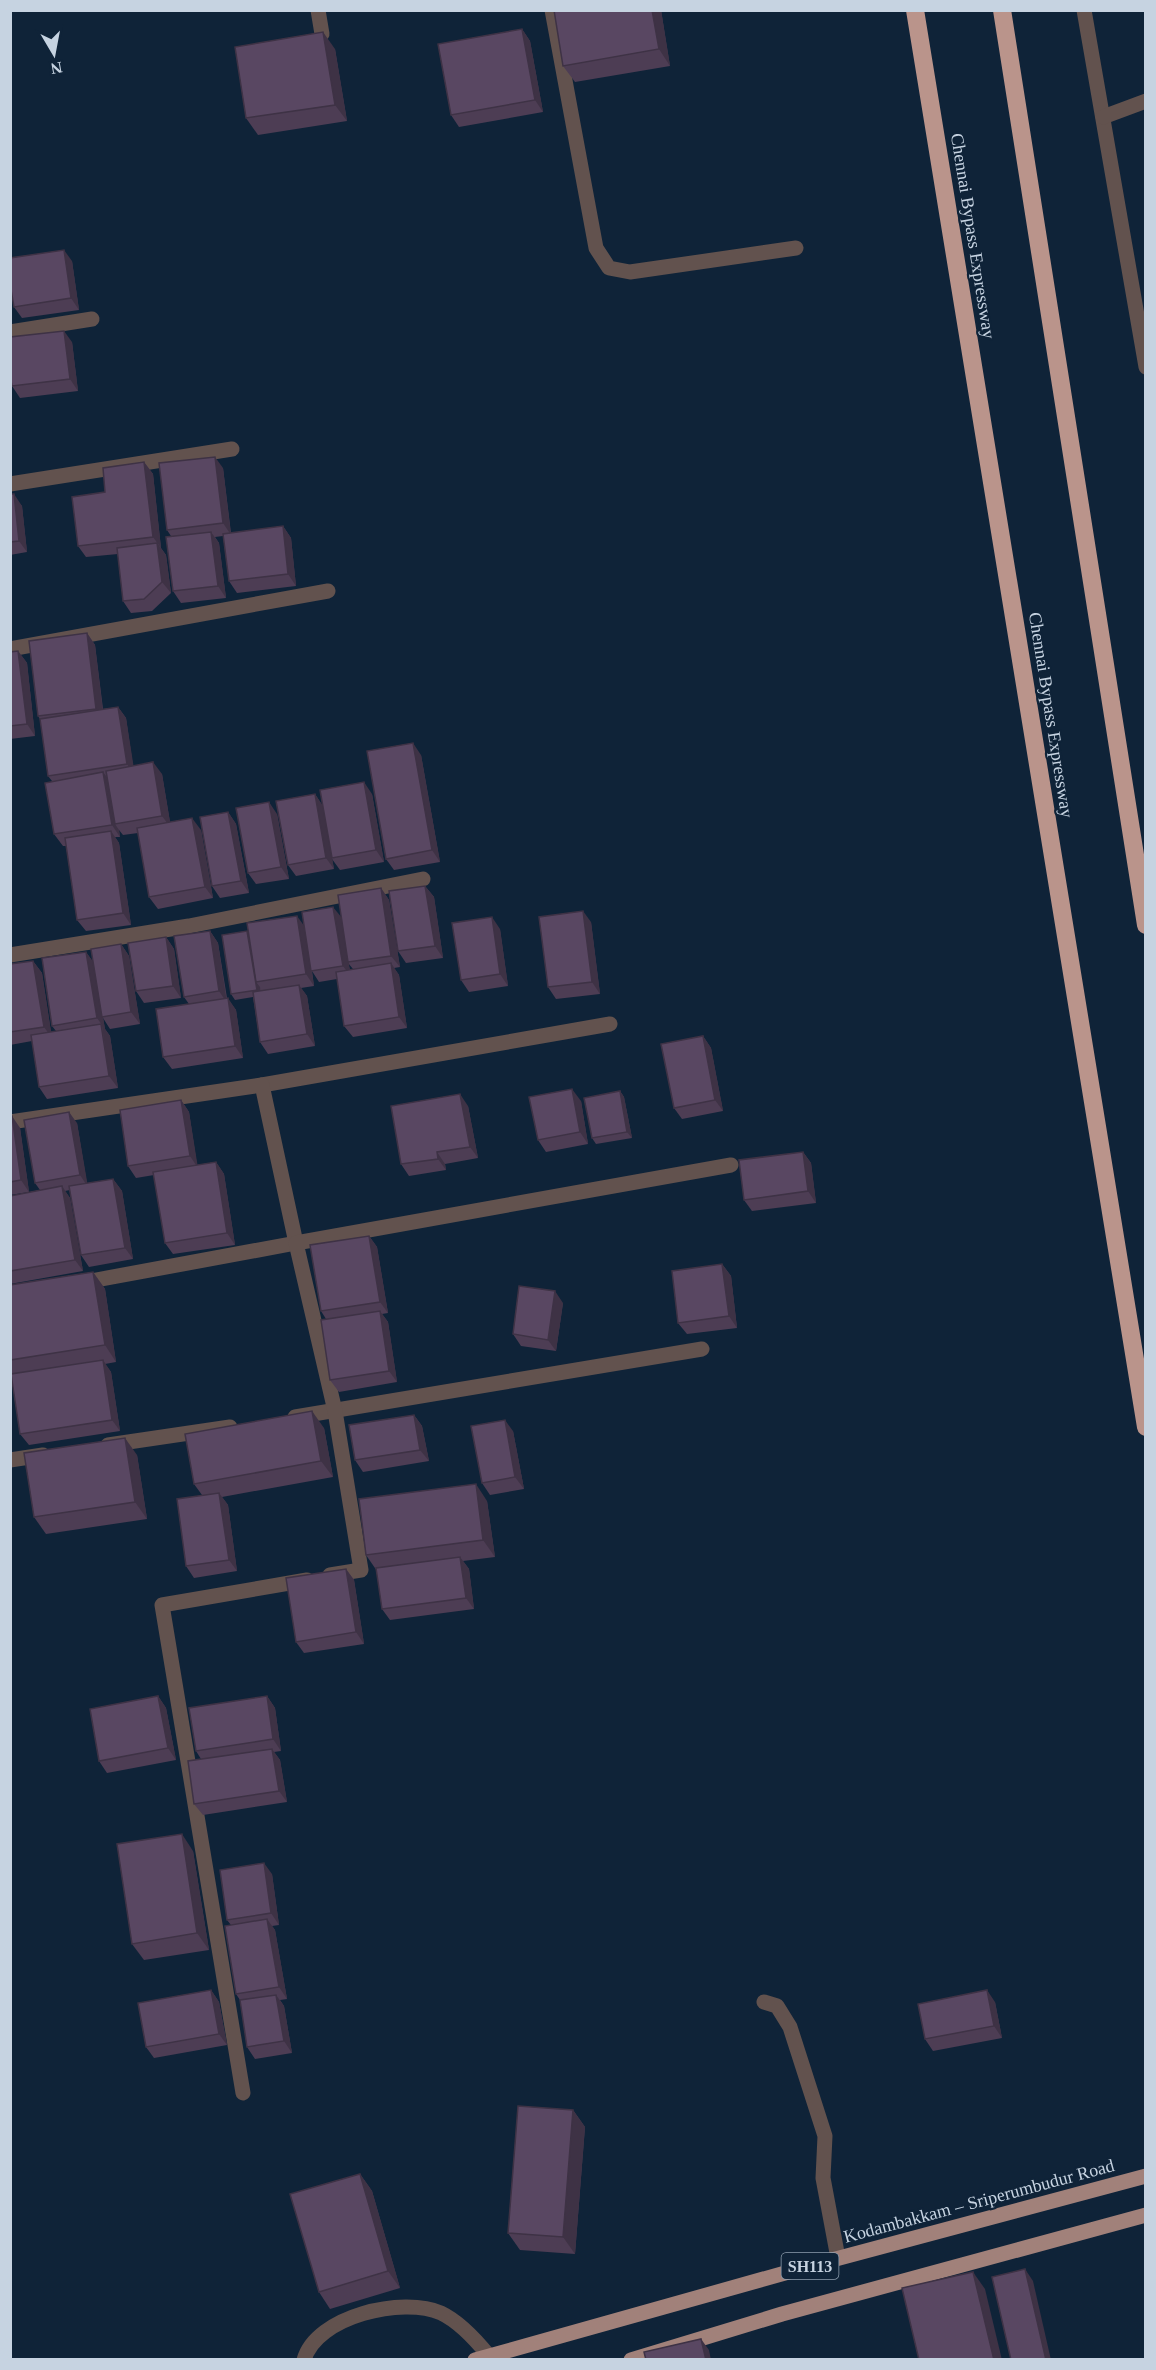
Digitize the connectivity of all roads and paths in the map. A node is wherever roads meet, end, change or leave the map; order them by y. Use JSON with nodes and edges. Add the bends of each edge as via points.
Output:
{"nodes":[{"id":1,"x":318,"y":10,"type":"edge"},
{"id":2,"x":552,"y":10,"type":"edge"},
{"id":3,"x":915,"y":10,"type":"edge"},
{"id":4,"x":1002,"y":10,"type":"edge"},
{"id":5,"x":1084,"y":10,"type":"edge"},
{"id":6,"x":322,"y":34,"type":"edge"},
{"id":7,"x":1146,"y":101,"type":"edge"},
{"id":8,"x":1103,"y":117,"type":"junction"},
{"id":9,"x":796,"y":248,"type":"dead end"},
{"id":10,"x":92,"y":319,"type":"dead end"},
{"id":11,"x":10,"y":332,"type":"edge"},
{"id":12,"x":1146,"y":367,"type":"edge"},
{"id":13,"x":232,"y":449,"type":"dead end"},
{"id":14,"x":10,"y":484,"type":"edge"},
{"id":15,"x":328,"y":591,"type":"dead end"},
{"id":16,"x":10,"y":649,"type":"edge"},
{"id":17,"x":423,"y":879,"type":"dead end"},
{"id":18,"x":1146,"y":925,"type":"edge"},
{"id":19,"x":10,"y":955,"type":"edge"},
{"id":20,"x":610,"y":1024,"type":"dead end"},
{"id":21,"x":262,"y":1085,"type":"junction"},
{"id":22,"x":10,"y":1122,"type":"edge"},
{"id":23,"x":731,"y":1165,"type":"dead end"},
{"id":24,"x":296,"y":1243,"type":"junction"},
{"id":25,"x":66,"y":1285,"type":"edge"},
{"id":26,"x":702,"y":1349,"type":"dead end"},
{"id":27,"x":334,"y":1411,"type":"junction"},
{"id":28,"x":277,"y":1420,"type":"edge"},
{"id":29,"x":242,"y":1425,"type":"edge"},
{"id":30,"x":1146,"y":1427,"type":"edge"},
{"id":31,"x":92,"y":1447,"type":"edge"},
{"id":32,"x":57,"y":1453,"type":"edge"},
{"id":33,"x":10,"y":1460,"type":"edge"},
{"id":34,"x":764,"y":2002,"type":"dead end"},
{"id":35,"x":243,"y":2093,"type":"dead end"},
{"id":36,"x":1146,"y":2176,"type":"edge"},
{"id":37,"x":1146,"y":2215,"type":"edge"},
{"id":38,"x":838,"y":2258,"type":"junction"},
{"id":39,"x":482,"y":2358,"type":"edge"},
{"id":40,"x":304,"y":2360,"type":"edge"},
{"id":41,"x":631,"y":2360,"type":"edge"}],
"edges":[{"from":1,"to":6,"type":"street"},
{"from":2,"to":9,"type":"street","via":[[596,248],[609,268],[630,272]]},
{"from":3,"to":30,"type":"highway","name":"Chennai Bypass Expressway"},
{"from":4,"to":18,"type":"highway"},
{"from":5,"to":8,"type":"street"},
{"from":7,"to":8,"type":"street"},
{"from":8,"to":12,"type":"street"},
{"from":10,"to":11,"type":"street"},
{"from":13,"to":14,"type":"street"},
{"from":15,"to":16,"type":"street"},
{"from":17,"to":19,"type":"street","via":[[189,926]]},
{"from":20,"to":21,"type":"street"},
{"from":21,"to":22,"type":"street"},
{"from":21,"to":24,"type":"street"},
{"from":23,"to":24,"type":"street"},
{"from":24,"to":25,"type":"street"},
{"from":24,"to":27,"type":"street"},
{"from":26,"to":27,"type":"street"},
{"from":27,"to":28,"type":"street"},
{"from":27,"to":35,"type":"street","via":[[361,1570],[162,1605]]},
{"from":29,"to":31,"type":"street"},
{"from":32,"to":33,"type":"street"},
{"from":34,"to":38,"type":"street","via":[[777,2006],[790,2027],[825,2136],[823,2178]]},
{"from":36,"to":38,"type":"main road","name":"Kodambakkam – Sriperumbudur Road","number":"SH113"},
{"from":37,"to":41,"type":"main road","number":"SH113","via":[[782,2314]]},
{"from":38,"to":39,"type":"main road","name":"Kodambakkam – Sriperumbudur Road","number":"SH113"},
{"from":39,"to":40,"type":"street","via":[[474,2338],[440,2313],[399,2307],[348,2318],[333,2326],[314,2339]]}]}
